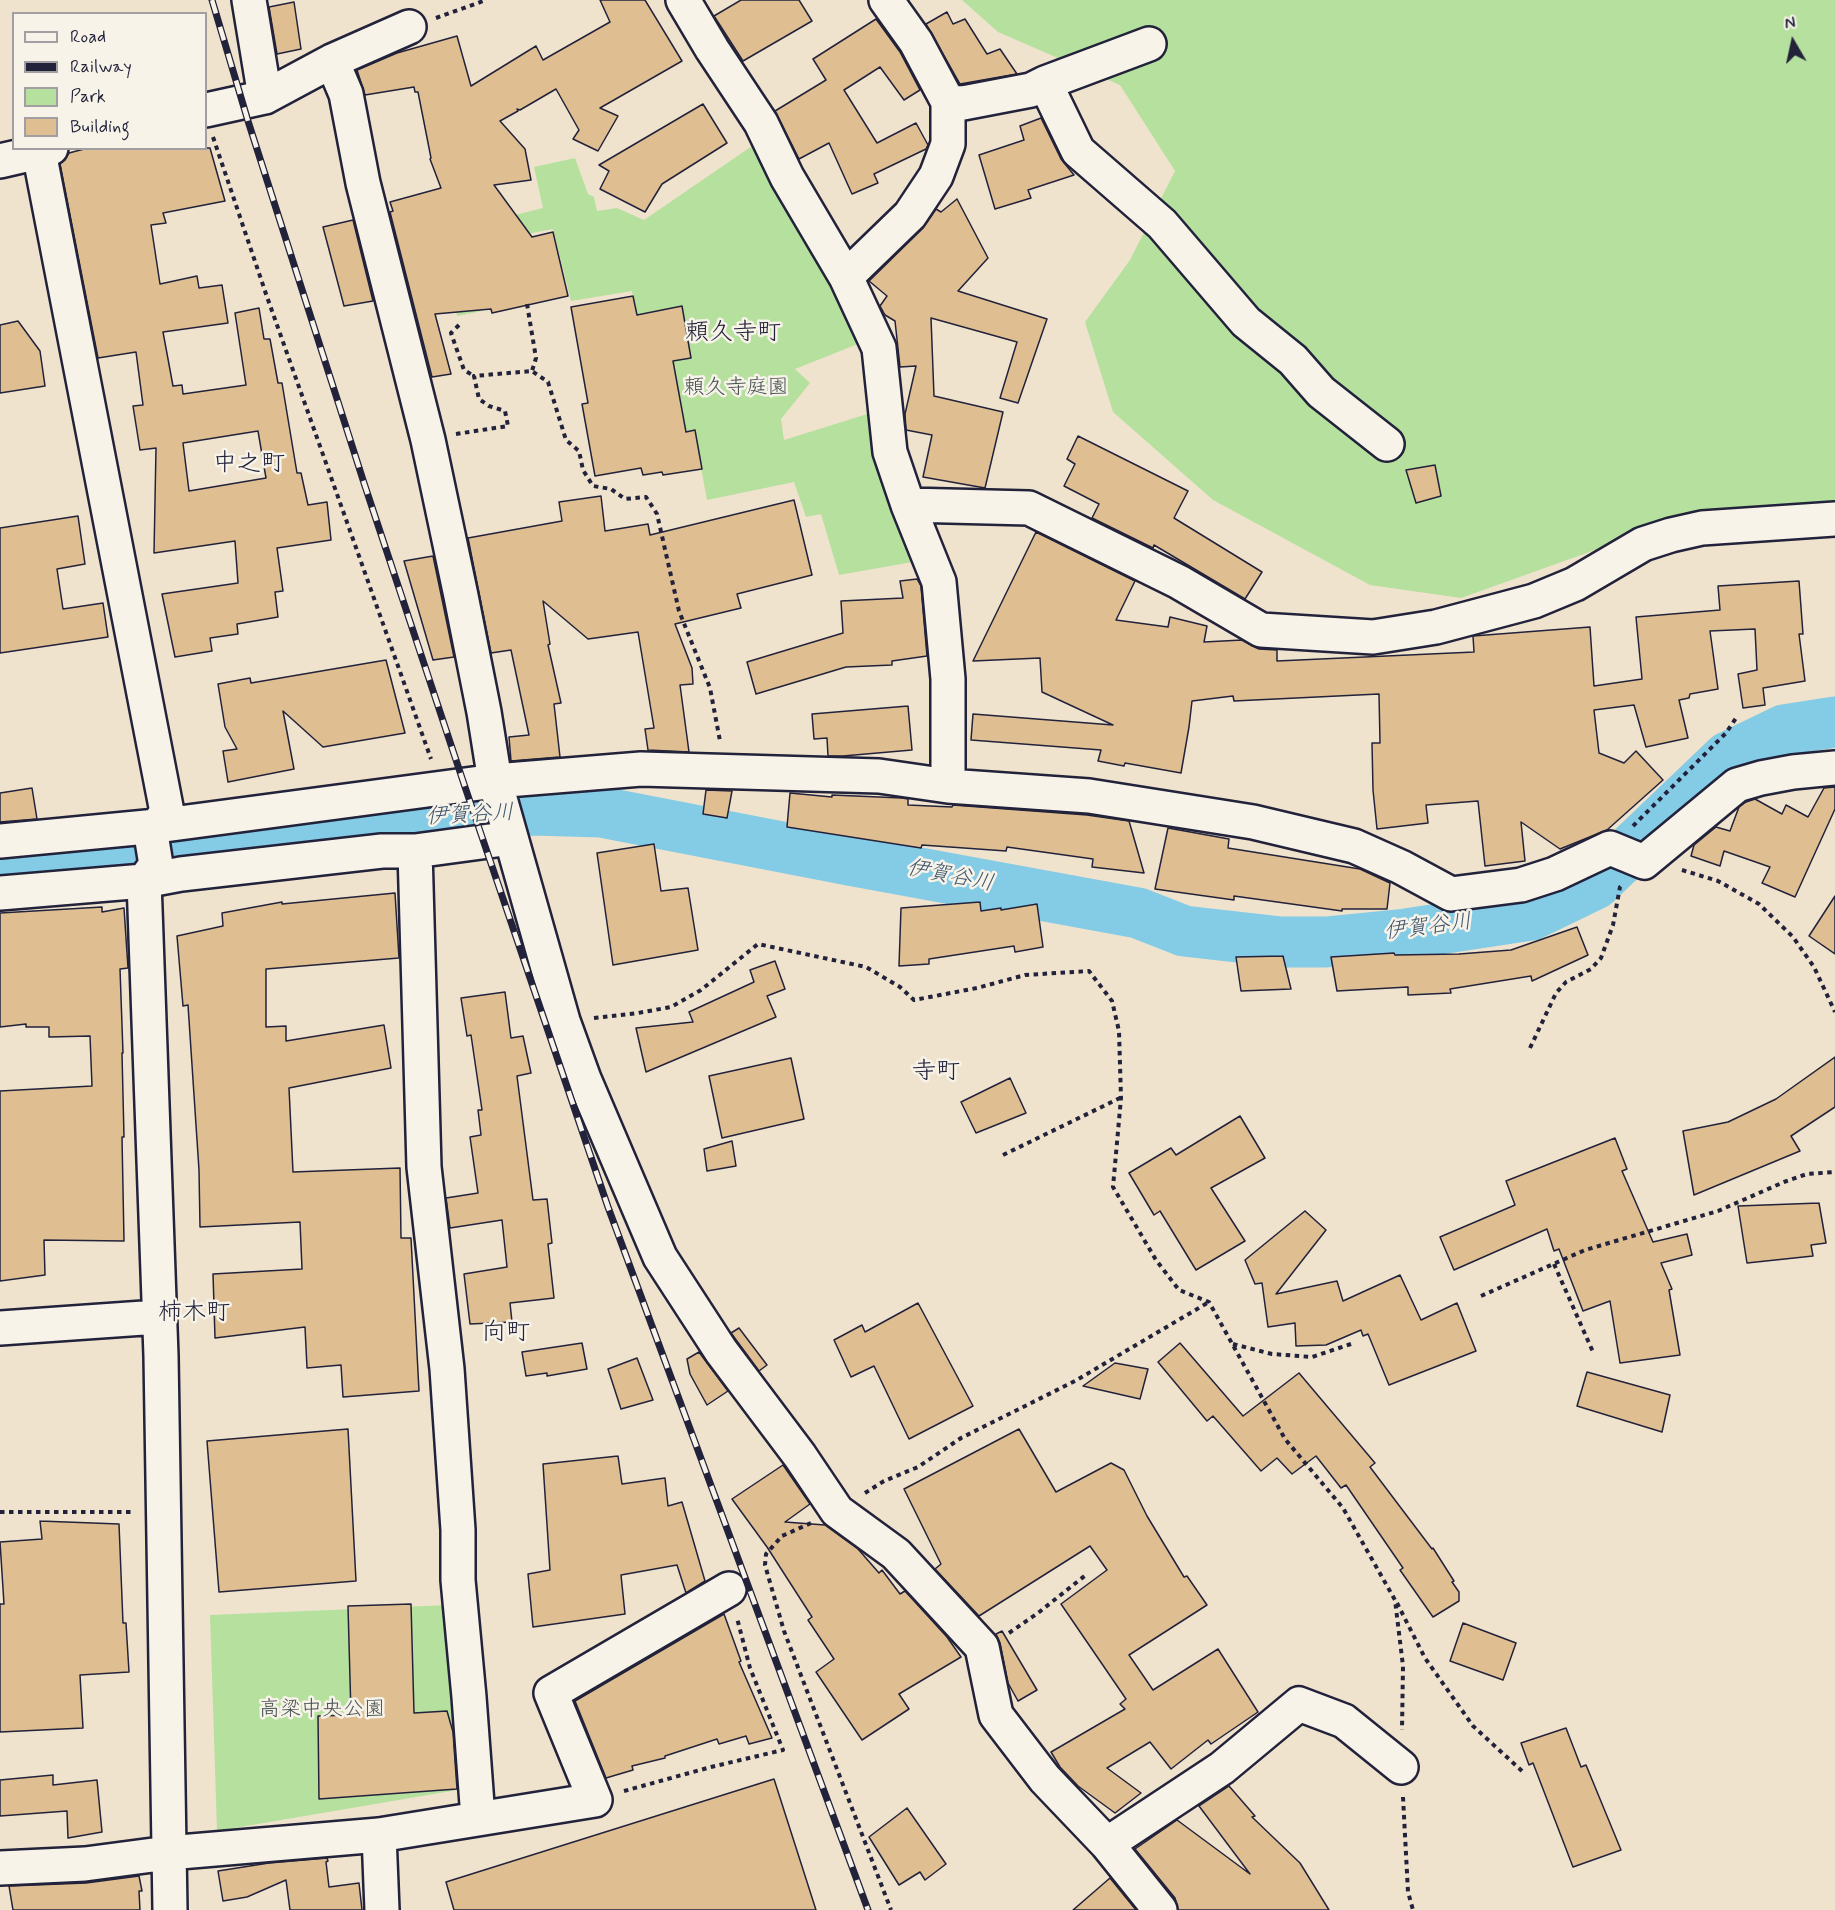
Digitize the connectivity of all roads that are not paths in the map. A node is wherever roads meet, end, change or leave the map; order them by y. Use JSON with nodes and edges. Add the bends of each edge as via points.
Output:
{"nodes":[{"id":1,"x":249,"y":0,"type":"edge"},
{"id":2,"x":683,"y":0,"type":"edge"},
{"id":3,"x":886,"y":0,"type":"edge"},
{"id":4,"x":410,"y":27,"type":"road end"},
{"id":5,"x":1149,"y":44,"type":"dead end"},
{"id":6,"x":332,"y":61,"type":"junction"},
{"id":7,"x":1045,"y":83,"type":"junction"},
{"id":8,"x":265,"y":97,"type":"junction"},
{"id":9,"x":948,"y":102,"type":"junction"},
{"id":10,"x":209,"y":123,"type":"edge"},
{"id":11,"x":45,"y":150,"type":"edge"},
{"id":12,"x":0,"y":161,"type":"edge"},
{"id":13,"x":846,"y":278,"type":"junction"},
{"id":14,"x":1387,"y":444,"type":"dead end"},
{"id":15,"x":908,"y":505,"type":"junction"},
{"id":16,"x":1835,"y":519,"type":"edge"},
{"id":17,"x":1835,"y":768,"type":"edge"},
{"id":18,"x":495,"y":781,"type":"junction"},
{"id":19,"x":948,"y":786,"type":"junction"},
{"id":20,"x":510,"y":835,"type":"junction"},
{"id":21,"x":0,"y":842,"type":"edge"},
{"id":22,"x":152,"y":851,"type":"junction"},
{"id":23,"x":415,"y":851,"type":"junction"},
{"id":24,"x":0,"y":893,"type":"edge"},
{"id":25,"x":158,"y":1317,"type":"junction"},
{"id":26,"x":0,"y":1328,"type":"edge"},
{"id":27,"x":729,"y":1589,"type":"road end"},
{"id":28,"x":1401,"y":1767,"type":"road end"},
{"id":29,"x":478,"y":1818,"type":"junction"},
{"id":30,"x":379,"y":1835,"type":"junction"},
{"id":31,"x":1107,"y":1844,"type":"junction"},
{"id":32,"x":168,"y":1853,"type":"junction"},
{"id":33,"x":0,"y":1868,"type":"edge"},
{"id":34,"x":170,"y":1910,"type":"edge"},
{"id":35,"x":382,"y":1910,"type":"edge"},
{"id":36,"x":1160,"y":1910,"type":"edge"}],
"edges":[{"from":1,"to":8,"type":"street"},
{"from":2,"to":13,"type":"street","via":[[761,123],[787,177]]},
{"from":3,"to":9,"type":"street","via":[[916,42]]},
{"from":4,"to":6,"type":"street"},
{"from":5,"to":7,"type":"street"},
{"from":6,"to":8,"type":"street"},
{"from":6,"to":18,"type":"street","via":[[346,94],[363,183],[428,440]]},
{"from":7,"to":9,"type":"street","via":[[1031,90],[963,103]]},
{"from":7,"to":14,"type":"street","via":[[1078,151],[1162,225],[1245,322],[1293,360],[1321,392]]},
{"from":8,"to":10,"type":"street"},
{"from":9,"to":13,"type":"street","via":[[948,144],[936,176],[910,215]]},
{"from":11,"to":12,"type":"street"},
{"from":11,"to":22,"type":"street","via":[[167,812]]},
{"from":13,"to":15,"type":"street","via":[[879,348],[890,452]]},
{"from":15,"to":16,"type":"street","via":[[1029,508],[1179,582],[1261,630],[1373,637],[1436,627],[1534,601],[1575,585],[1643,544],[1671,535],[1702,528]]},
{"from":15,"to":19,"type":"street","via":[[939,582],[948,679]]},
{"from":17,"to":19,"type":"street","via":[[1793,772],[1737,785],[1644,862],[1610,848],[1521,885],[1451,894],[1354,846],[1253,822],[1089,796]]},
{"from":18,"to":19,"type":"street","via":[[641,769],[879,776]]},
{"from":18,"to":20,"type":"street"},
{"from":18,"to":22,"type":"street"},
{"from":20,"to":23,"type":"street"},
{"from":20,"to":31,"type":"street","via":[[563,1021],[660,1257],[721,1351],[837,1511],[896,1554],[982,1647],[996,1716],[1045,1779]]},
{"from":21,"to":22,"type":"street"},
{"from":22,"to":23,"type":"street","via":[[181,874],[382,851]]},
{"from":22,"to":24,"type":"street"},
{"from":22,"to":25,"type":"street"},
{"from":23,"to":29,"type":"street","via":[[424,1167],[447,1369],[458,1580]]},
{"from":25,"to":26,"type":"street"},
{"from":25,"to":32,"type":"street"},
{"from":27,"to":29,"type":"street","via":[[552,1693],[595,1800]]},
{"from":28,"to":31,"type":"street","via":[[1344,1721],[1299,1704],[1222,1767]]},
{"from":29,"to":30,"type":"street"},
{"from":30,"to":32,"type":"street"},
{"from":30,"to":35,"type":"street"},
{"from":31,"to":36,"type":"street"},
{"from":32,"to":33,"type":"street","via":[[85,1864]]},
{"from":32,"to":34,"type":"street"}]}
